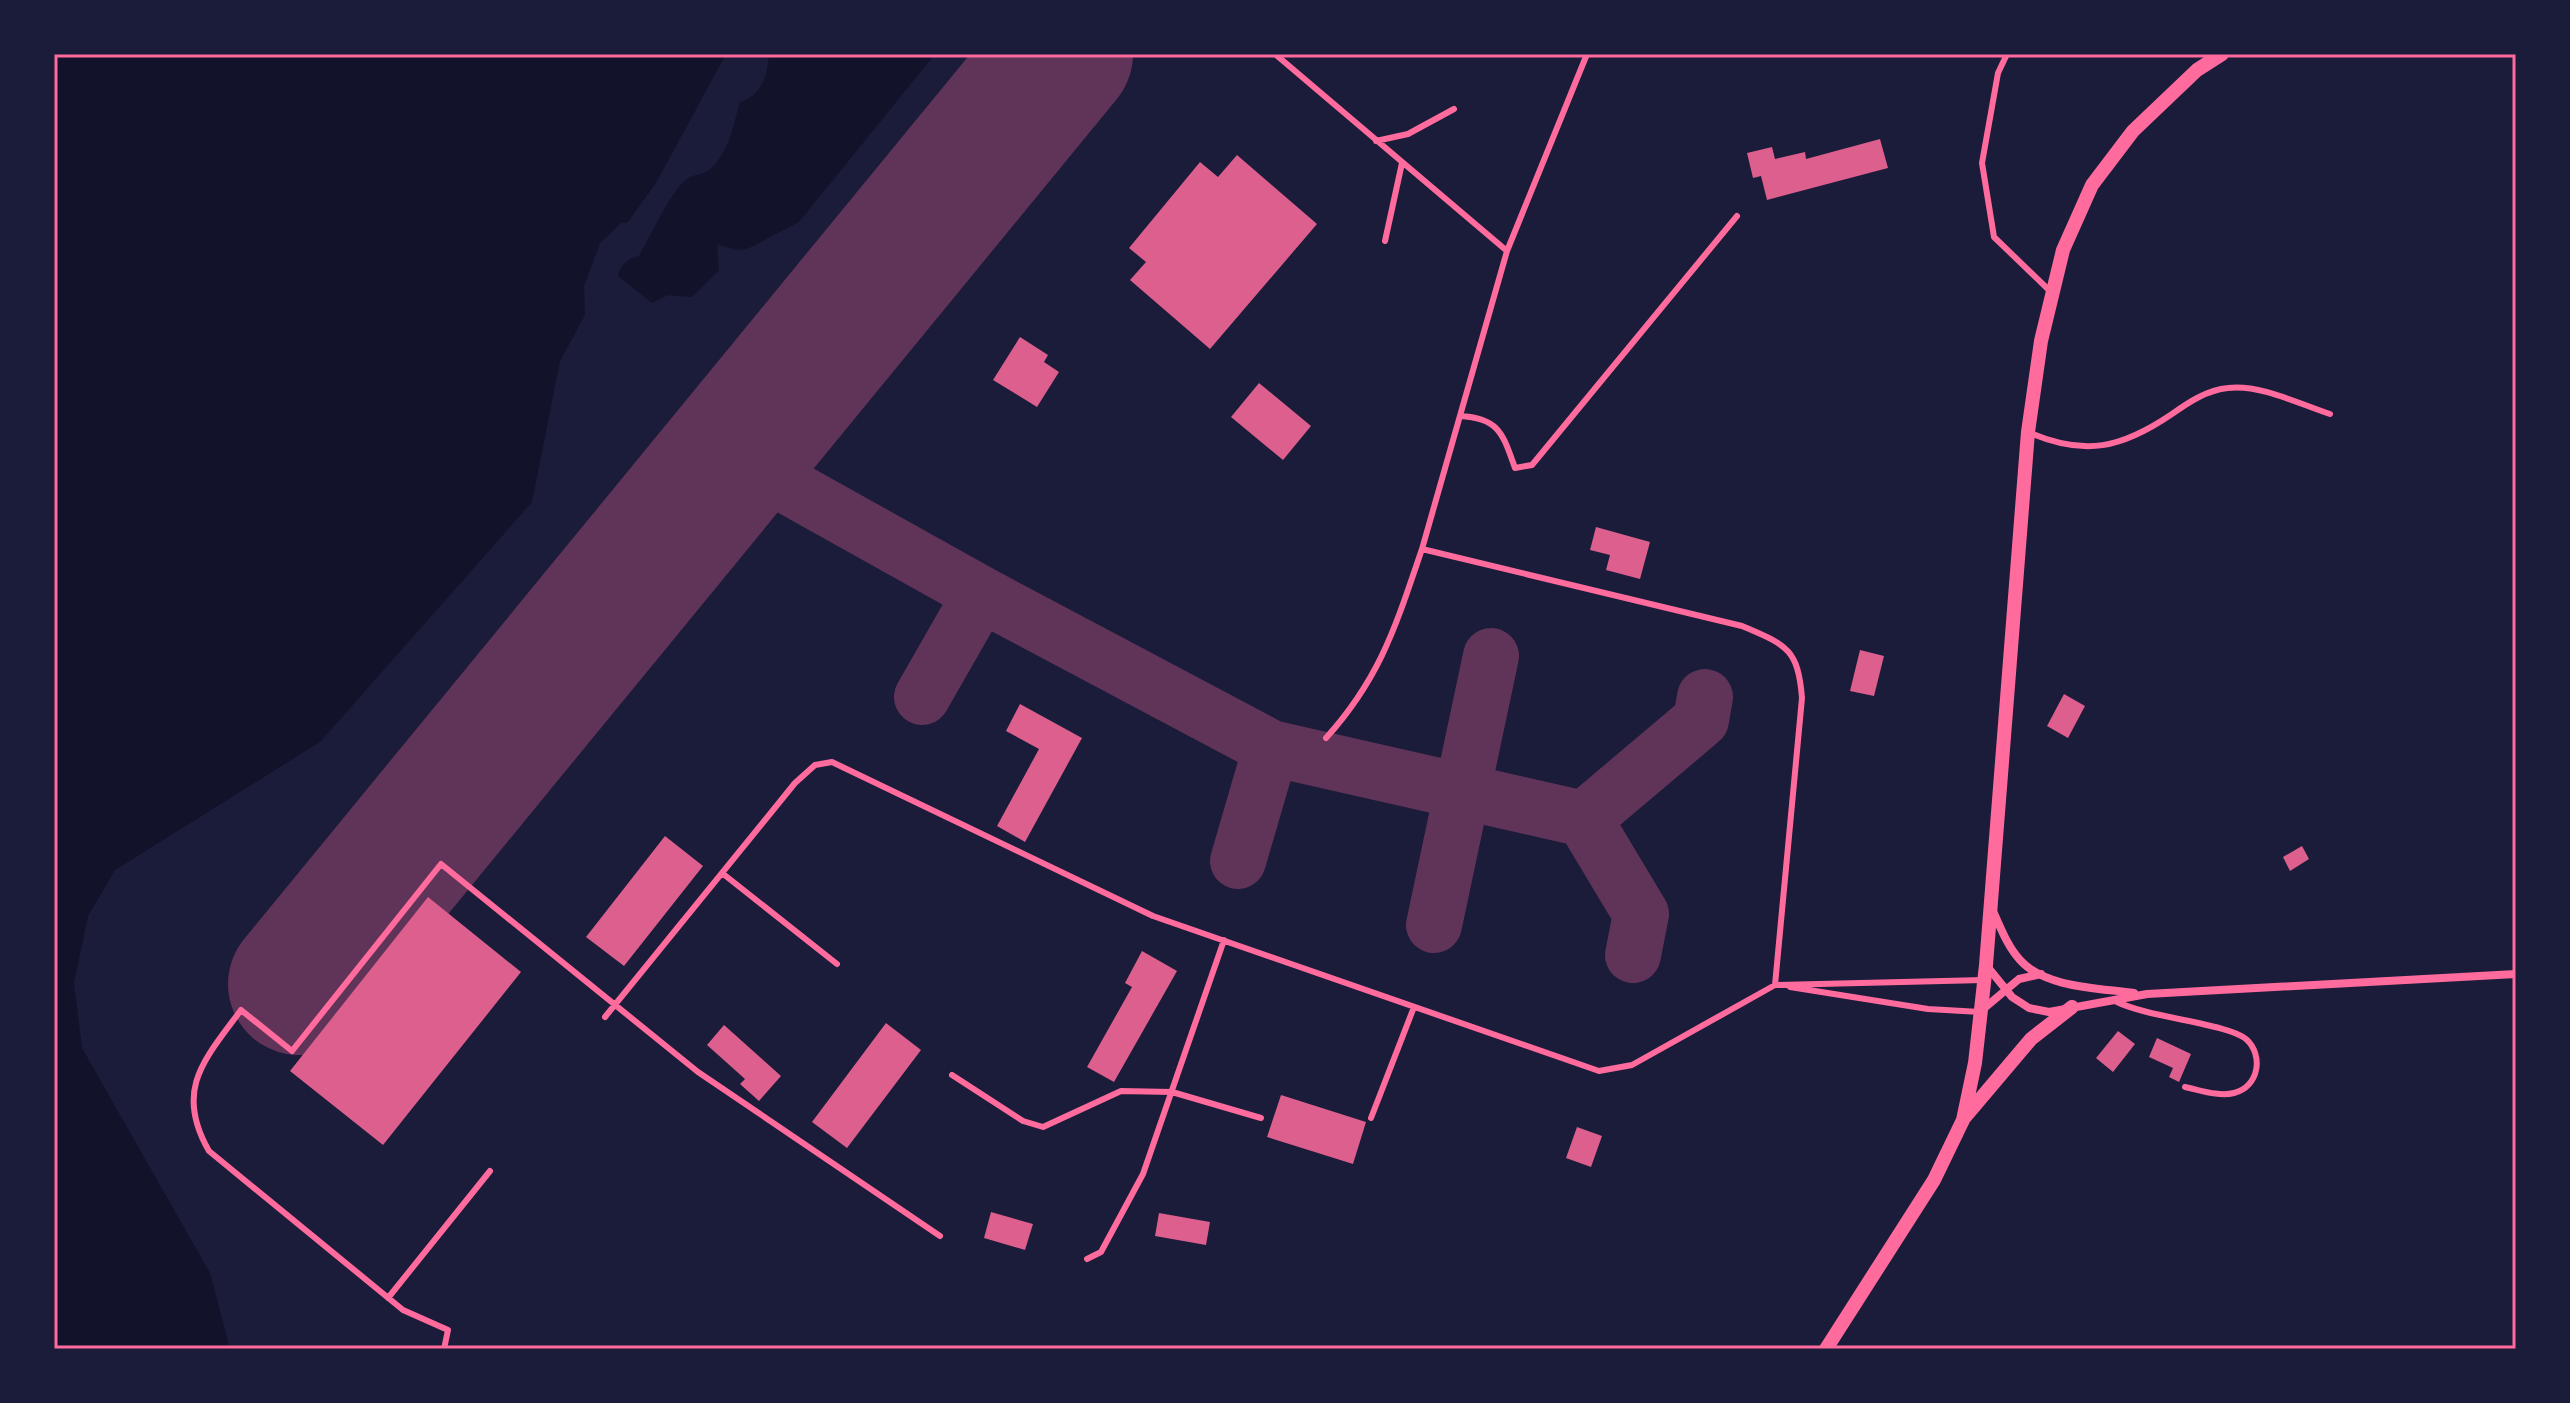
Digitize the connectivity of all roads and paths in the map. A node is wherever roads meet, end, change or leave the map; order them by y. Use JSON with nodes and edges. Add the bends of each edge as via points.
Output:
{"nodes":[{"id":1,"x":1275,"y":54,"type":"edge"},
{"id":2,"x":1587,"y":54,"type":"edge"},
{"id":3,"x":2007,"y":54,"type":"edge"},
{"id":4,"x":2222,"y":54,"type":"edge"},
{"id":5,"x":1454,"y":109,"type":"dead end"},
{"id":6,"x":1376,"y":141,"type":"junction"},
{"id":7,"x":1402,"y":163,"type":"junction"},
{"id":8,"x":1737,"y":216,"type":"dead end"},
{"id":9,"x":1385,"y":241,"type":"dead end"},
{"id":10,"x":1507,"y":251,"type":"junction"},
{"id":11,"x":2052,"y":293,"type":"junction"},
{"id":12,"x":2330,"y":414,"type":"dead end"},
{"id":13,"x":1460,"y":416,"type":"junction"},
{"id":14,"x":2028,"y":432,"type":"junction"},
{"id":15,"x":1422,"y":549,"type":"junction"},
{"id":16,"x":1326,"y":738,"type":"dead end"},
{"id":17,"x":722,"y":873,"type":"junction"},
{"id":18,"x":1991,"y":907,"type":"junction"},
{"id":19,"x":1224,"y":940,"type":"junction"},
{"id":20,"x":837,"y":964,"type":"dead end"},
{"id":21,"x":1985,"y":973,"type":"junction"},
{"id":22,"x":2041,"y":974,"type":"junction"},
{"id":23,"x":2516,"y":974,"type":"edge"},
{"id":24,"x":1775,"y":985,"type":"junction"},
{"id":25,"x":2004,"y":989,"type":"junction"},
{"id":26,"x":2147,"y":994,"type":"junction"},
{"id":27,"x":2112,"y":999,"type":"junction"},
{"id":28,"x":616,"y":1004,"type":"junction"},
{"id":29,"x":1414,"y":1007,"type":"junction"},
{"id":30,"x":2072,"y":1007,"type":"junction"},
{"id":31,"x":1980,"y":1012,"type":"junction"},
{"id":32,"x":605,"y":1017,"type":"dead end"},
{"id":33,"x":952,"y":1075,"type":"dead end"},
{"id":34,"x":2185,"y":1087,"type":"dead end"},
{"id":35,"x":1172,"y":1092,"type":"junction"},
{"id":36,"x":1261,"y":1118,"type":"dead end"},
{"id":37,"x":1371,"y":1118,"type":"dead end"},
{"id":38,"x":1963,"y":1120,"type":"junction"},
{"id":39,"x":490,"y":1171,"type":"dead end"},
{"id":40,"x":940,"y":1236,"type":"dead end"},
{"id":41,"x":1087,"y":1259,"type":"dead end"},
{"id":42,"x":388,"y":1298,"type":"junction"},
{"id":43,"x":444,"y":1349,"type":"edge"},
{"id":44,"x":1826,"y":1349,"type":"edge"}],
"edges":[{"from":1,"to":6,"type":"lane"},
{"from":2,"to":10,"type":"lane"},
{"from":3,"to":11,"type":"lane","via":[[1998,73],[1982,163],[1994,237]]},
{"from":4,"to":11,"type":"street","via":[[2197,70],[2133,131],[2092,185],[2063,250]]},
{"from":5,"to":6,"type":"lane","via":[[1408,134]]},
{"from":6,"to":7,"type":"lane"},
{"from":7,"to":9,"type":"lane"},
{"from":7,"to":10,"type":"lane"},
{"from":8,"to":13,"type":"lane","via":[[1532,465],[1515,468],[1504,436],[1493,424]]},
{"from":10,"to":13,"type":"lane"},
{"from":11,"to":14,"type":"street"},
{"from":12,"to":14,"type":"lane","via":[[2230,387],[2210,392],[2123,442],[2083,449]]},
{"from":13,"to":15,"type":"lane"},
{"from":14,"to":18,"type":"street"},
{"from":15,"to":16,"type":"lane","via":[[1380,666]]},
{"from":15,"to":24,"type":"lane","via":[[1742,626],[1781,643],[1799,666],[1802,698]]},
{"from":17,"to":19,"type":"lane","via":[[795,783],[815,765],[832,762],[1153,916]]},
{"from":17,"to":20,"type":"lane"},
{"from":17,"to":28,"type":"lane"},
{"from":18,"to":21,"type":"street"},
{"from":18,"to":22,"type":"street","via":[[2021,961]]},
{"from":19,"to":29,"type":"lane"},
{"from":19,"to":35,"type":"lane"},
{"from":21,"to":24,"type":"lane"},
{"from":21,"to":25,"type":"street"},
{"from":21,"to":31,"type":"street"},
{"from":22,"to":25,"type":"street"},
{"from":22,"to":26,"type":"street"},
{"from":23,"to":26,"type":"street"},
{"from":24,"to":29,"type":"lane","via":[[1614,1071],[1599,1071]]},
{"from":24,"to":31,"type":"lane"},
{"from":25,"to":30,"type":"street","via":[[2029,1008],[2049,1012]]},
{"from":25,"to":31,"type":"street"},
{"from":26,"to":27,"type":"street"},
{"from":27,"to":30,"type":"street"},
{"from":27,"to":34,"type":"lane","via":[[2136,1012],[2239,1035],[2254,1048],[2257,1067],[2241,1090],[2223,1094]]},
{"from":28,"to":32,"type":"lane"},
{"from":28,"to":40,"type":"lane","via":[[698,1072]]},
{"from":28,"to":42,"type":"lane","via":[[441,864],[292,1051],[241,1010],[195,1079],[192,1105],[197,1130],[228,1168]]},
{"from":29,"to":37,"type":"lane"},
{"from":30,"to":38,"type":"street","via":[[2031,1039]]},
{"from":31,"to":38,"type":"street"},
{"from":33,"to":35,"type":"lane","via":[[1023,1121],[1043,1127],[1121,1091]]},
{"from":35,"to":36,"type":"lane"},
{"from":35,"to":41,"type":"lane","via":[[1119,1223],[1101,1252]]},
{"from":38,"to":44,"type":"street","via":[[1934,1180]]},
{"from":39,"to":42,"type":"lane"},
{"from":42,"to":43,"type":"lane","via":[[448,1330]]}]}
